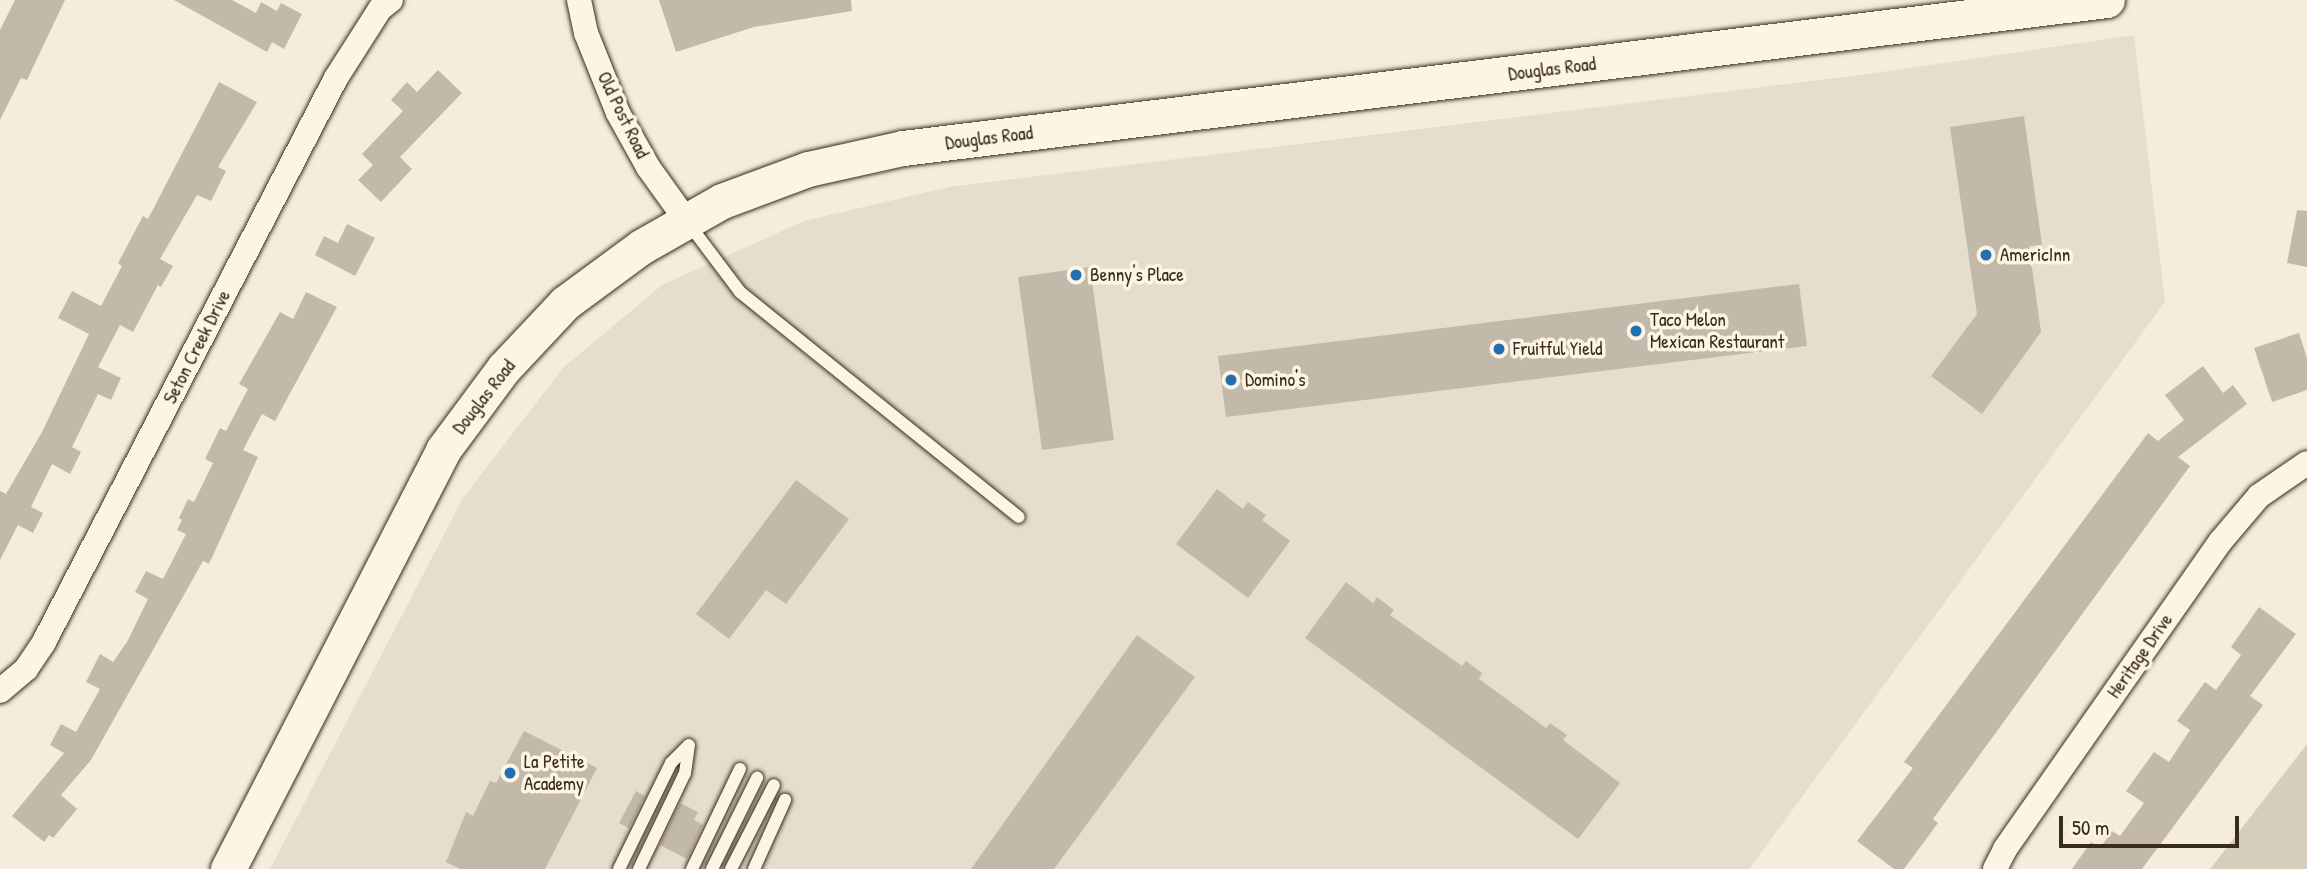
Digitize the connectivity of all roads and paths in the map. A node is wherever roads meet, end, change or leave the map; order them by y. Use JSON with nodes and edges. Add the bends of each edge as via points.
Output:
{"nodes":[{"id":1,"x":579,"y":0,"type":"edge"},
{"id":2,"x":2107,"y":0,"type":"edge"},
{"id":3,"x":381,"y":3,"type":"edge"},
{"id":4,"x":686,"y":220,"type":"junction"},
{"id":5,"x":2307,"y":463,"type":"edge"},
{"id":6,"x":1019,"y":517,"type":"dead end"},
{"id":7,"x":0,"y":691,"type":"edge"},
{"id":8,"x":740,"y":769,"type":"dead end"},
{"id":9,"x":757,"y":778,"type":"dead end"},
{"id":10,"x":774,"y":785,"type":"dead end"},
{"id":11,"x":785,"y":800,"type":"dead end"},
{"id":12,"x":228,"y":869,"type":"edge"},
{"id":13,"x":619,"y":869,"type":"edge"},
{"id":14,"x":639,"y":869,"type":"edge"},
{"id":15,"x":692,"y":869,"type":"edge"},
{"id":16,"x":712,"y":869,"type":"edge"},
{"id":17,"x":731,"y":869,"type":"edge"},
{"id":18,"x":754,"y":869,"type":"edge"},
{"id":19,"x":1996,"y":869,"type":"edge"}],
"edges":[{"from":1,"to":4,"type":"street","name":"Old Post Road","via":[[586,33],[618,113],[648,167]]},
{"from":2,"to":4,"type":"street","name":"Douglas Road","via":[[903,148],[808,169]]},
{"from":3,"to":7,"type":"street","name":"Seton Creek Drive","via":[[336,78],[44,642],[26,668]]},
{"from":4,"to":6,"type":"lane","via":[[740,292]]},
{"from":4,"to":12,"type":"street","name":"Douglas Road","via":[[565,303],[504,368],[443,450]]},
{"from":5,"to":19,"type":"street","name":"Heritage Drive","via":[[2259,496],[2220,542],[2005,849]]},
{"from":8,"to":15,"type":"lane"},
{"from":9,"to":16,"type":"lane"},
{"from":10,"to":17,"type":"lane"},
{"from":11,"to":18,"type":"lane"},
{"from":13,"to":14,"type":"lane","via":[[671,763],[690,745],[685,773]]}]}
